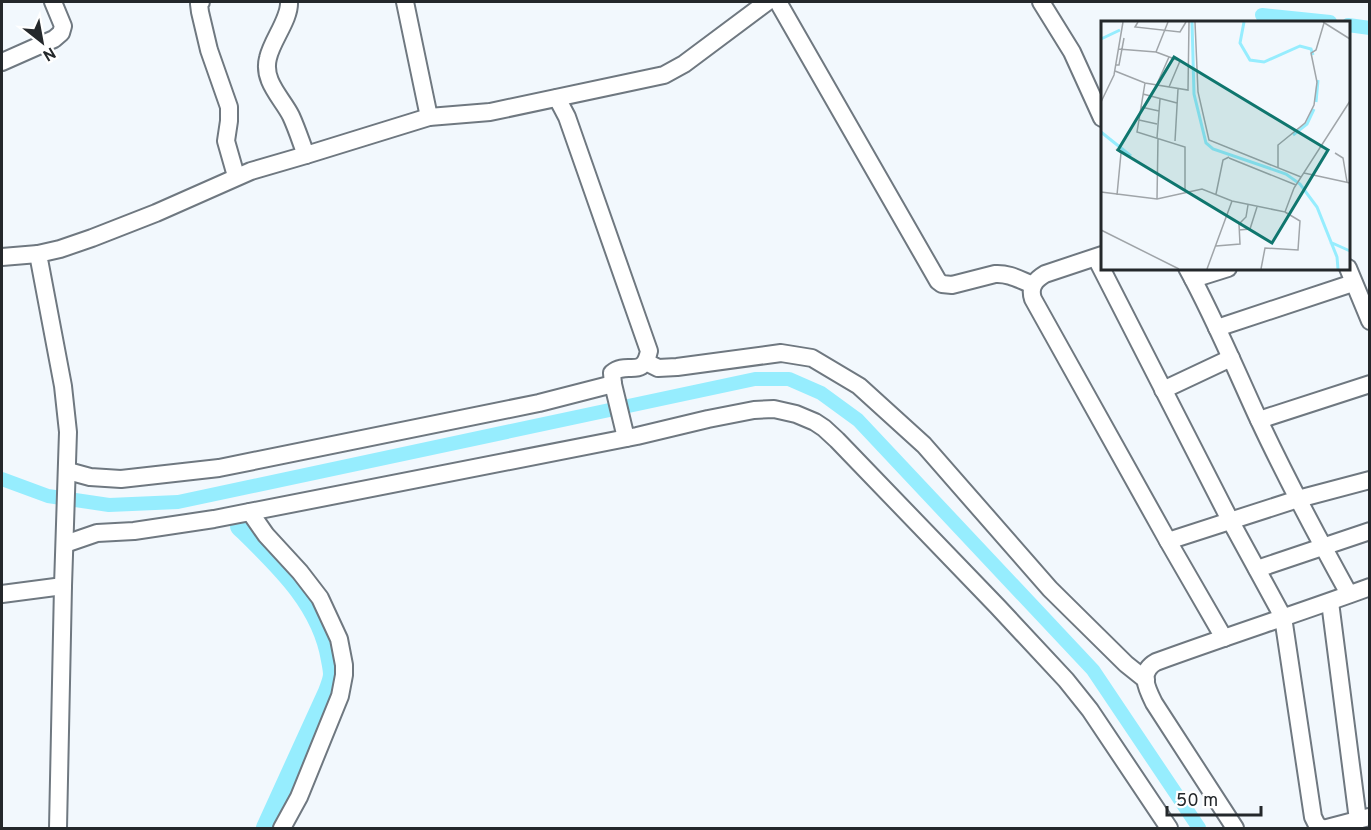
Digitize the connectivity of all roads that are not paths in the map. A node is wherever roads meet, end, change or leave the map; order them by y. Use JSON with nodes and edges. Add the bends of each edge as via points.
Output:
{"nodes":[{"id":1,"x":53,"y":2,"type":"edge"},
{"id":2,"x":201,"y":2,"type":"edge"},
{"id":3,"x":289,"y":2,"type":"edge"},
{"id":4,"x":405,"y":2,"type":"edge"},
{"id":5,"x":767,"y":2,"type":"edge"},
{"id":6,"x":778,"y":2,"type":"edge"},
{"id":7,"x":1041,"y":2,"type":"edge"},
{"id":8,"x":2,"y":62,"type":"edge"},
{"id":9,"x":557,"y":98,"type":"junction"},
{"id":10,"x":1101,"y":115,"type":"edge"},
{"id":11,"x":429,"y":117,"type":"junction"},
{"id":12,"x":306,"y":155,"type":"junction"},
{"id":13,"x":236,"y":176,"type":"junction"},
{"id":14,"x":38,"y":254,"type":"junction"},
{"id":15,"x":1099,"y":256,"type":"edge"},
{"id":16,"x":2,"y":257,"type":"edge"},
{"id":17,"x":1106,"y":270,"type":"edge"},
{"id":18,"x":1215,"y":270,"type":"edge"},
{"id":19,"x":1190,"y":274,"type":"edge"},
{"id":20,"x":1351,"y":276,"type":"edge"},
{"id":21,"x":1033,"y":285,"type":"junction"},
{"id":22,"x":1370,"y":321,"type":"edge"},
{"id":23,"x":1217,"y":328,"type":"junction"},
{"id":24,"x":1231,"y":358,"type":"junction"},
{"id":25,"x":646,"y":362,"type":"junction"},
{"id":26,"x":1370,"y":384,"type":"edge"},
{"id":27,"x":614,"y":387,"type":"junction"},
{"id":28,"x":1163,"y":390,"type":"junction"},
{"id":29,"x":1259,"y":420,"type":"junction"},
{"id":30,"x":625,"y":432,"type":"junction"},
{"id":31,"x":68,"y":476,"type":"junction"},
{"id":32,"x":1370,"y":480,"type":"edge"},
{"id":33,"x":1298,"y":499,"type":"junction"},
{"id":34,"x":250,"y":512,"type":"junction"},
{"id":35,"x":1230,"y":520,"type":"junction"},
{"id":36,"x":1370,"y":531,"type":"edge"},
{"id":37,"x":1168,"y":541,"type":"junction"},
{"id":38,"x":65,"y":544,"type":"junction"},
{"id":39,"x":1323,"y":546,"type":"junction"},
{"id":40,"x":1257,"y":569,"type":"junction"},
{"id":41,"x":63,"y":586,"type":"junction"},
{"id":42,"x":1370,"y":587,"type":"edge"},
{"id":43,"x":2,"y":594,"type":"edge"},
{"id":44,"x":1349,"y":594,"type":"junction"},
{"id":45,"x":1330,"y":602,"type":"junction"},
{"id":46,"x":1283,"y":617,"type":"junction"},
{"id":47,"x":1224,"y":638,"type":"junction"},
{"id":48,"x":1146,"y":680,"type":"junction"},
{"id":49,"x":1364,"y":819,"type":"edge"},
{"id":50,"x":58,"y":828,"type":"edge"},
{"id":51,"x":282,"y":828,"type":"edge"},
{"id":52,"x":1169,"y":828,"type":"edge"},
{"id":53,"x":1236,"y":828,"type":"edge"},
{"id":54,"x":1324,"y":828,"type":"edge"}],
"edges":[{"from":1,"to":8,"type":"street","via":[[63,26],[61,33]]},
{"from":2,"to":13,"type":"street","via":[[209,50],[229,107],[226,141]]},
{"from":3,"to":12,"type":"street","via":[[267,66],[270,82],[292,118]]},
{"from":4,"to":11,"type":"street"},
{"from":5,"to":9,"type":"street","via":[[664,75]]},
{"from":6,"to":21,"type":"street","via":[[938,281],[952,285],[1002,273]]},
{"from":7,"to":10,"type":"street","via":[[1072,52]]},
{"from":9,"to":11,"type":"street","via":[[490,112]]},
{"from":9,"to":25,"type":"street","via":[[647,343]]},
{"from":11,"to":12,"type":"street"},
{"from":12,"to":13,"type":"street"},
{"from":13,"to":14,"type":"street","via":[[156,213]]},
{"from":14,"to":16,"type":"street"},
{"from":14,"to":31,"type":"street","via":[[65,400]]},
{"from":15,"to":21,"type":"street","via":[[1045,274]]},
{"from":17,"to":28,"type":"street"},
{"from":18,"to":19,"type":"street"},
{"from":19,"to":23,"type":"street"},
{"from":20,"to":22,"type":"street"},
{"from":20,"to":23,"type":"street"},
{"from":21,"to":37,"type":"street","via":[[1033,298]]},
{"from":23,"to":24,"type":"street"},
{"from":24,"to":28,"type":"street"},
{"from":24,"to":29,"type":"street"},
{"from":25,"to":27,"type":"street","via":[[638,368],[613,371]]},
{"from":25,"to":48,"type":"street","via":[[658,368],[677,368],[781,353],[812,358],[860,386],[924,445],[1050,589]]},
{"from":26,"to":29,"type":"street"},
{"from":27,"to":30,"type":"street"},
{"from":27,"to":31,"type":"street","via":[[219,468],[121,479]]},
{"from":28,"to":35,"type":"street"},
{"from":29,"to":33,"type":"street"},
{"from":30,"to":34,"type":"street"},
{"from":30,"to":52,"type":"street","via":[[637,436],[765,409],[796,414],[824,428],[1066,680]]},
{"from":31,"to":38,"type":"street"},
{"from":32,"to":33,"type":"street"},
{"from":33,"to":35,"type":"street"},
{"from":33,"to":39,"type":"street"},
{"from":34,"to":38,"type":"street","via":[[135,531],[97,533]]},
{"from":34,"to":51,"type":"street","via":[[320,598],[339,639],[344,665],[340,696]]},
{"from":35,"to":37,"type":"street"},
{"from":35,"to":40,"type":"street"},
{"from":36,"to":39,"type":"street"},
{"from":37,"to":47,"type":"street"},
{"from":38,"to":41,"type":"street"},
{"from":39,"to":40,"type":"street"},
{"from":39,"to":44,"type":"street"},
{"from":40,"to":46,"type":"street"},
{"from":41,"to":43,"type":"street"},
{"from":41,"to":50,"type":"street"},
{"from":42,"to":44,"type":"street"},
{"from":44,"to":45,"type":"street"},
{"from":45,"to":46,"type":"street"},
{"from":45,"to":49,"type":"street"},
{"from":46,"to":47,"type":"street"},
{"from":46,"to":54,"type":"street","via":[[1313,817]]},
{"from":47,"to":48,"type":"street","via":[[1151,664]]},
{"from":48,"to":53,"type":"street","via":[[1154,703]]},
{"from":49,"to":54,"type":"street"}]}
